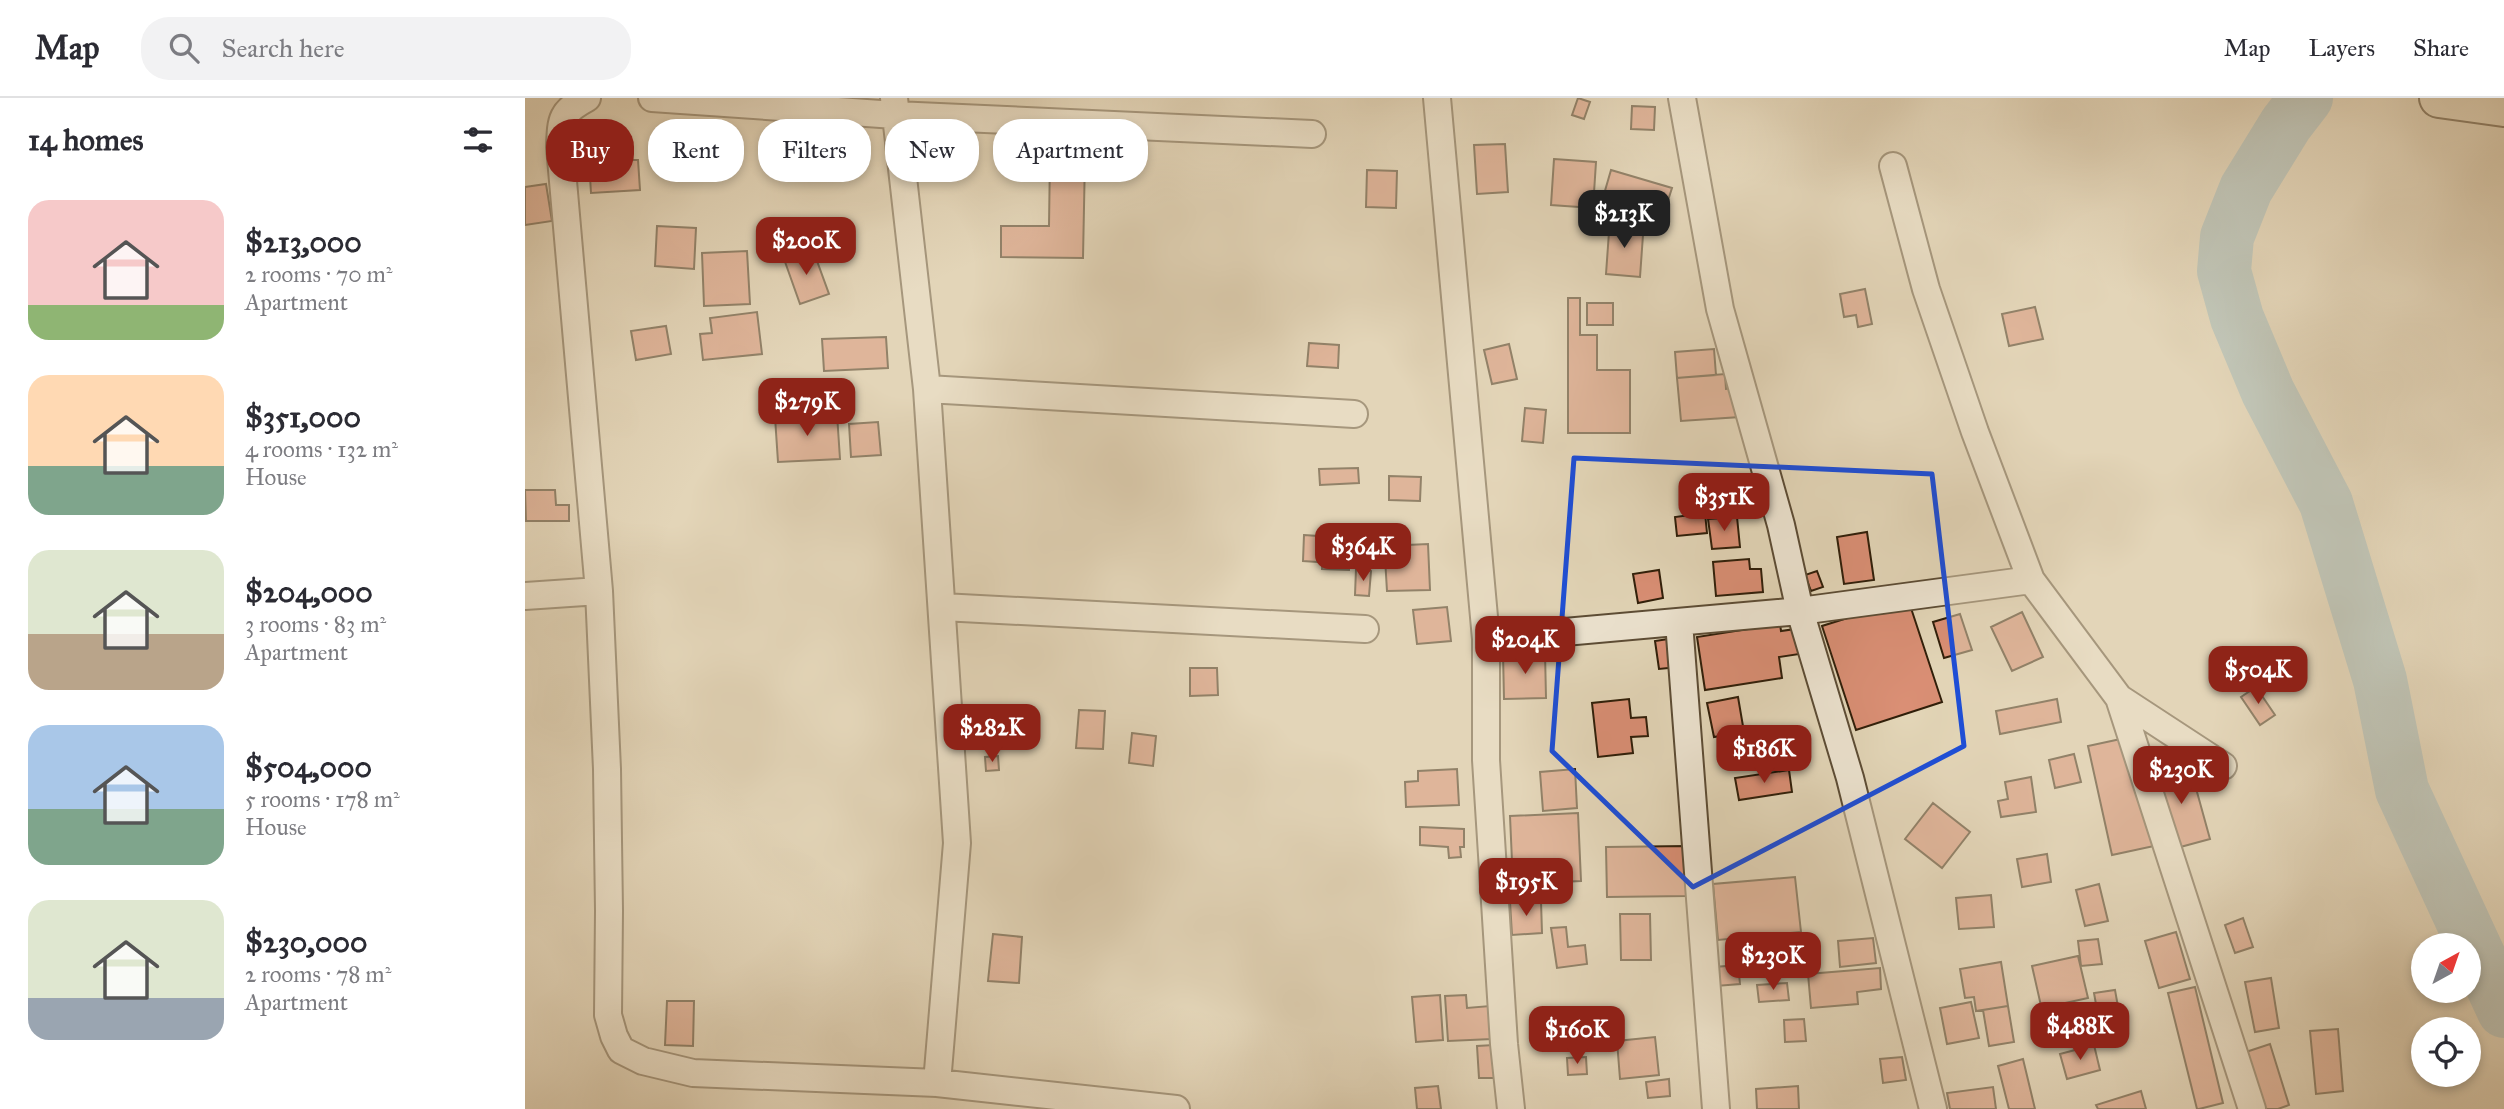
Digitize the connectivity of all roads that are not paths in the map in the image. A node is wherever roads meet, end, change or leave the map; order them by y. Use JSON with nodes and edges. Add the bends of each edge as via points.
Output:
{"nodes":[{"id":1,"x":587,"y":98,"type":"edge"},
{"id":2,"x":652,"y":98,"type":"edge"},
{"id":3,"x":1437,"y":98,"type":"edge"},
{"id":4,"x":1682,"y":98,"type":"edge"},
{"id":5,"x":2439,"y":98,"type":"edge"},
{"id":6,"x":895,"y":107,"type":"edge"},
{"id":7,"x":2504,"y":107,"type":"edge"},
{"id":8,"x":1312,"y":134,"type":"dead end"},
{"id":9,"x":1893,"y":166,"type":"dead end"},
{"id":10,"x":927,"y":389,"type":"junction"},
{"id":11,"x":1354,"y":414,"type":"dead end"},
{"id":12,"x":2031,"y":580,"type":"junction"},
{"id":13,"x":599,"y":591,"type":"junction"},
{"id":14,"x":525,"y":596,"type":"edge"},
{"id":15,"x":943,"y":607,"type":"junction"},
{"id":16,"x":1800,"y":611,"type":"junction"},
{"id":17,"x":1679,"y":622,"type":"junction"},
{"id":18,"x":1365,"y":629,"type":"dead end"},
{"id":19,"x":1486,"y":639,"type":"junction"},
{"id":20,"x":2119,"y":698,"type":"junction"},
{"id":21,"x":2223,"y":766,"type":"dead end"},
{"id":22,"x":937,"y":1083,"type":"junction"},
{"id":23,"x":1176,"y":1109,"type":"edge"},
{"id":24,"x":1511,"y":1109,"type":"edge"},
{"id":25,"x":1716,"y":1109,"type":"edge"},
{"id":26,"x":1933,"y":1109,"type":"edge"},
{"id":27,"x":2252,"y":1109,"type":"edge"}],
"edges":[{"from":1,"to":13,"type":"street","via":[[569,108],[561,121],[561,148]]},
{"from":2,"to":6,"type":"street"},
{"from":3,"to":19,"type":"street"},
{"from":4,"to":16,"type":"street","via":[[1720,309],[1781,525]]},
{"from":5,"to":7,"type":"highway"},
{"from":6,"to":8,"type":"street"},
{"from":6,"to":10,"type":"street"},
{"from":9,"to":12,"type":"street","via":[[1926,289]]},
{"from":10,"to":11,"type":"street"},
{"from":10,"to":15,"type":"street"},
{"from":12,"to":16,"type":"street"},
{"from":12,"to":20,"type":"street"},
{"from":13,"to":14,"type":"street"},
{"from":13,"to":22,"type":"street","via":[[607,795],[608,1015],[621,1050],[643,1061],[693,1073]]},
{"from":15,"to":18,"type":"street"},
{"from":15,"to":22,"type":"street","via":[[957,843]]},
{"from":16,"to":17,"type":"street"},
{"from":16,"to":26,"type":"street","via":[[1850,778]]},
{"from":17,"to":19,"type":"street"},
{"from":17,"to":25,"type":"street"},
{"from":19,"to":24,"type":"street","via":[[1486,760]]},
{"from":20,"to":21,"type":"street"},
{"from":20,"to":27,"type":"street"},
{"from":22,"to":23,"type":"street"}]}
